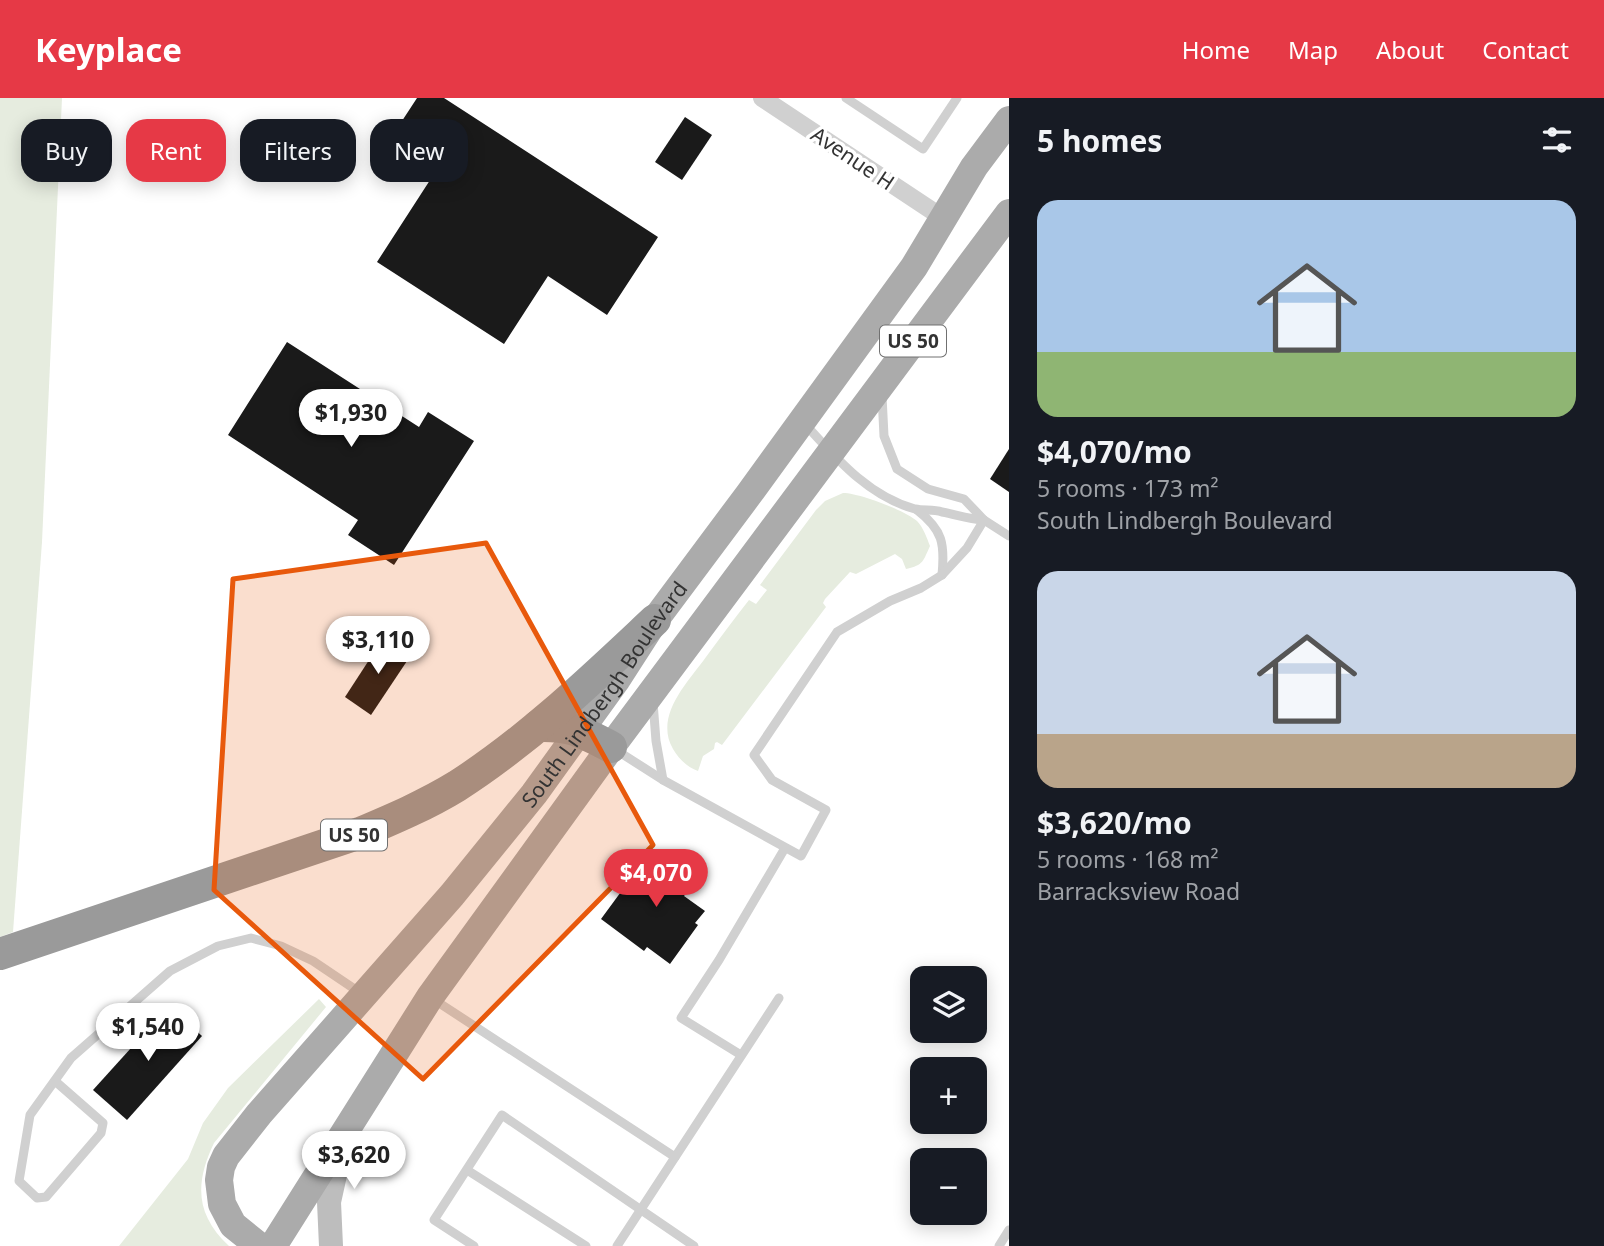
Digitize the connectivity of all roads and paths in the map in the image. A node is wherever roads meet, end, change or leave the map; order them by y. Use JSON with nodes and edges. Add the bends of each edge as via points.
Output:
{"nodes":[{"id":1,"x":762,"y":98,"type":"edge"},
{"id":2,"x":846,"y":98,"type":"edge"},
{"id":3,"x":957,"y":98,"type":"edge"},
{"id":4,"x":1009,"y":120,"type":"edge"},
{"id":5,"x":943,"y":218,"type":"junction"},
{"id":6,"x":1005,"y":228,"type":"edge"},
{"id":7,"x":882,"y":383,"type":"junction"},
{"id":8,"x":801,"y":420,"type":"junction"},
{"id":9,"x":831,"y":453,"type":"junction"},
{"id":10,"x":917,"y":510,"type":"junction"},
{"id":11,"x":984,"y":520,"type":"junction"},
{"id":12,"x":1009,"y":536,"type":"edge"},
{"id":13,"x":942,"y":575,"type":"junction"},
{"id":14,"x":655,"y":620,"type":"junction"},
{"id":15,"x":652,"y":692,"type":"junction"},
{"id":16,"x":538,"y":726,"type":"junction"},
{"id":17,"x":580,"y":730,"type":"junction"},
{"id":18,"x":611,"y":747,"type":"junction"},
{"id":19,"x":663,"y":780,"type":"junction"},
{"id":20,"x":785,"y":848,"type":"junction"},
{"id":21,"x":0,"y":954,"type":"edge"},
{"id":22,"x":363,"y":995,"type":"junction"},
{"id":23,"x":430,"y":997,"type":"junction"},
{"id":24,"x":779,"y":998,"type":"dead end"},
{"id":25,"x":741,"y":1055,"type":"junction"},
{"id":26,"x":55,"y":1081,"type":"junction"},
{"id":27,"x":344,"y":1135,"type":"junction"},
{"id":28,"x":675,"y":1157,"type":"junction"},
{"id":29,"x":467,"y":1170,"type":"junction"},
{"id":30,"x":640,"y":1209,"type":"junction"},
{"id":31,"x":1009,"y":1230,"type":"edge"},
{"id":32,"x":259,"y":1246,"type":"edge"},
{"id":33,"x":273,"y":1246,"type":"edge"},
{"id":34,"x":331,"y":1246,"type":"edge"},
{"id":35,"x":474,"y":1246,"type":"edge"},
{"id":36,"x":586,"y":1246,"type":"edge"},
{"id":37,"x":617,"y":1246,"type":"edge"},
{"id":38,"x":694,"y":1246,"type":"edge"},
{"id":39,"x":999,"y":1246,"type":"edge"}],
"edges":[{"from":1,"to":5,"type":"street","name":"Avenue H"},
{"from":2,"to":3,"type":"lane","via":[[923,149]]},
{"from":4,"to":5,"type":"main road","name":"South Lindbergh Boulevard","number":"US 50"},
{"from":5,"to":8,"type":"main road","name":"South Lindbergh Boulevard","number":"US 50","via":[[914,267]]},
{"from":6,"to":7,"type":"main road","name":"South Lindbergh Boulevard","number":"US 50"},
{"from":7,"to":9,"type":"main road","name":"South Lindbergh Boulevard","number":"US 50"},
{"from":7,"to":11,"type":"lane","via":[[884,436],[897,469],[928,489],[964,499]]},
{"from":8,"to":9,"type":"lane"},
{"from":8,"to":14,"type":"main road","name":"South Lindbergh Boulevard","number":"US 50"},
{"from":9,"to":10,"type":"lane","via":[[844,468],[895,502]]},
{"from":9,"to":15,"type":"main road","name":"South Lindbergh Boulevard","number":"US 50"},
{"from":10,"to":11,"type":"lane"},
{"from":10,"to":13,"type":"lane","via":[[940,534]]},
{"from":11,"to":12,"type":"lane"},
{"from":11,"to":13,"type":"lane"},
{"from":13,"to":20,"type":"lane","via":[[837,632],[754,755],[772,780],[825,810],[801,856]]},
{"from":14,"to":16,"type":"highway","number":"US 50"},
{"from":14,"to":17,"type":"main road","name":"South Lindbergh Boulevard"},
{"from":15,"to":18,"type":"main road","name":"South Lindbergh Boulevard","number":"US 50"},
{"from":15,"to":19,"type":"lane"},
{"from":16,"to":17,"type":"highway"},
{"from":16,"to":21,"type":"highway","number":"US 50","via":[[455,787],[401,816]]},
{"from":17,"to":18,"type":"highway"},
{"from":17,"to":22,"type":"main road","name":"South Lindbergh Boulevard","via":[[494,844]]},
{"from":18,"to":19,"type":"lane"},
{"from":18,"to":23,"type":"main road","name":"South Lindbergh Boulevard","number":"US 50"},
{"from":19,"to":20,"type":"lane"},
{"from":20,"to":25,"type":"lane","via":[[681,1018]]},
{"from":22,"to":26,"type":"lane","via":[[313,961],[281,946],[251,938],[218,946],[170,971],[71,1058]]},
{"from":22,"to":32,"type":"main road","name":"South Lindbergh Boulevard","via":[[259,1114],[221,1167],[222,1204],[233,1225]]},
{"from":23,"to":27,"type":"main road","name":"South Lindbergh Boulevard","number":"US 50"},
{"from":23,"to":28,"type":"lane"},
{"from":24,"to":25,"type":"lane"},
{"from":25,"to":28,"type":"lane"},
{"from":26,"to":26,"type":"lane","via":[[30,1115],[19,1181],[37,1198],[47,1196],[101,1133],[103,1123]]},
{"from":27,"to":33,"type":"main road","name":"South Lindbergh Boulevard","number":"US 50"},
{"from":27,"to":34,"type":"street","via":[[329,1202]]},
{"from":28,"to":30,"type":"lane"},
{"from":29,"to":30,"type":"lane","via":[[502,1115]]},
{"from":29,"to":35,"type":"lane","via":[[434,1220]]},
{"from":29,"to":36,"type":"lane"},
{"from":30,"to":37,"type":"lane"},
{"from":30,"to":38,"type":"lane"},
{"from":31,"to":39,"type":"lane"}]}
